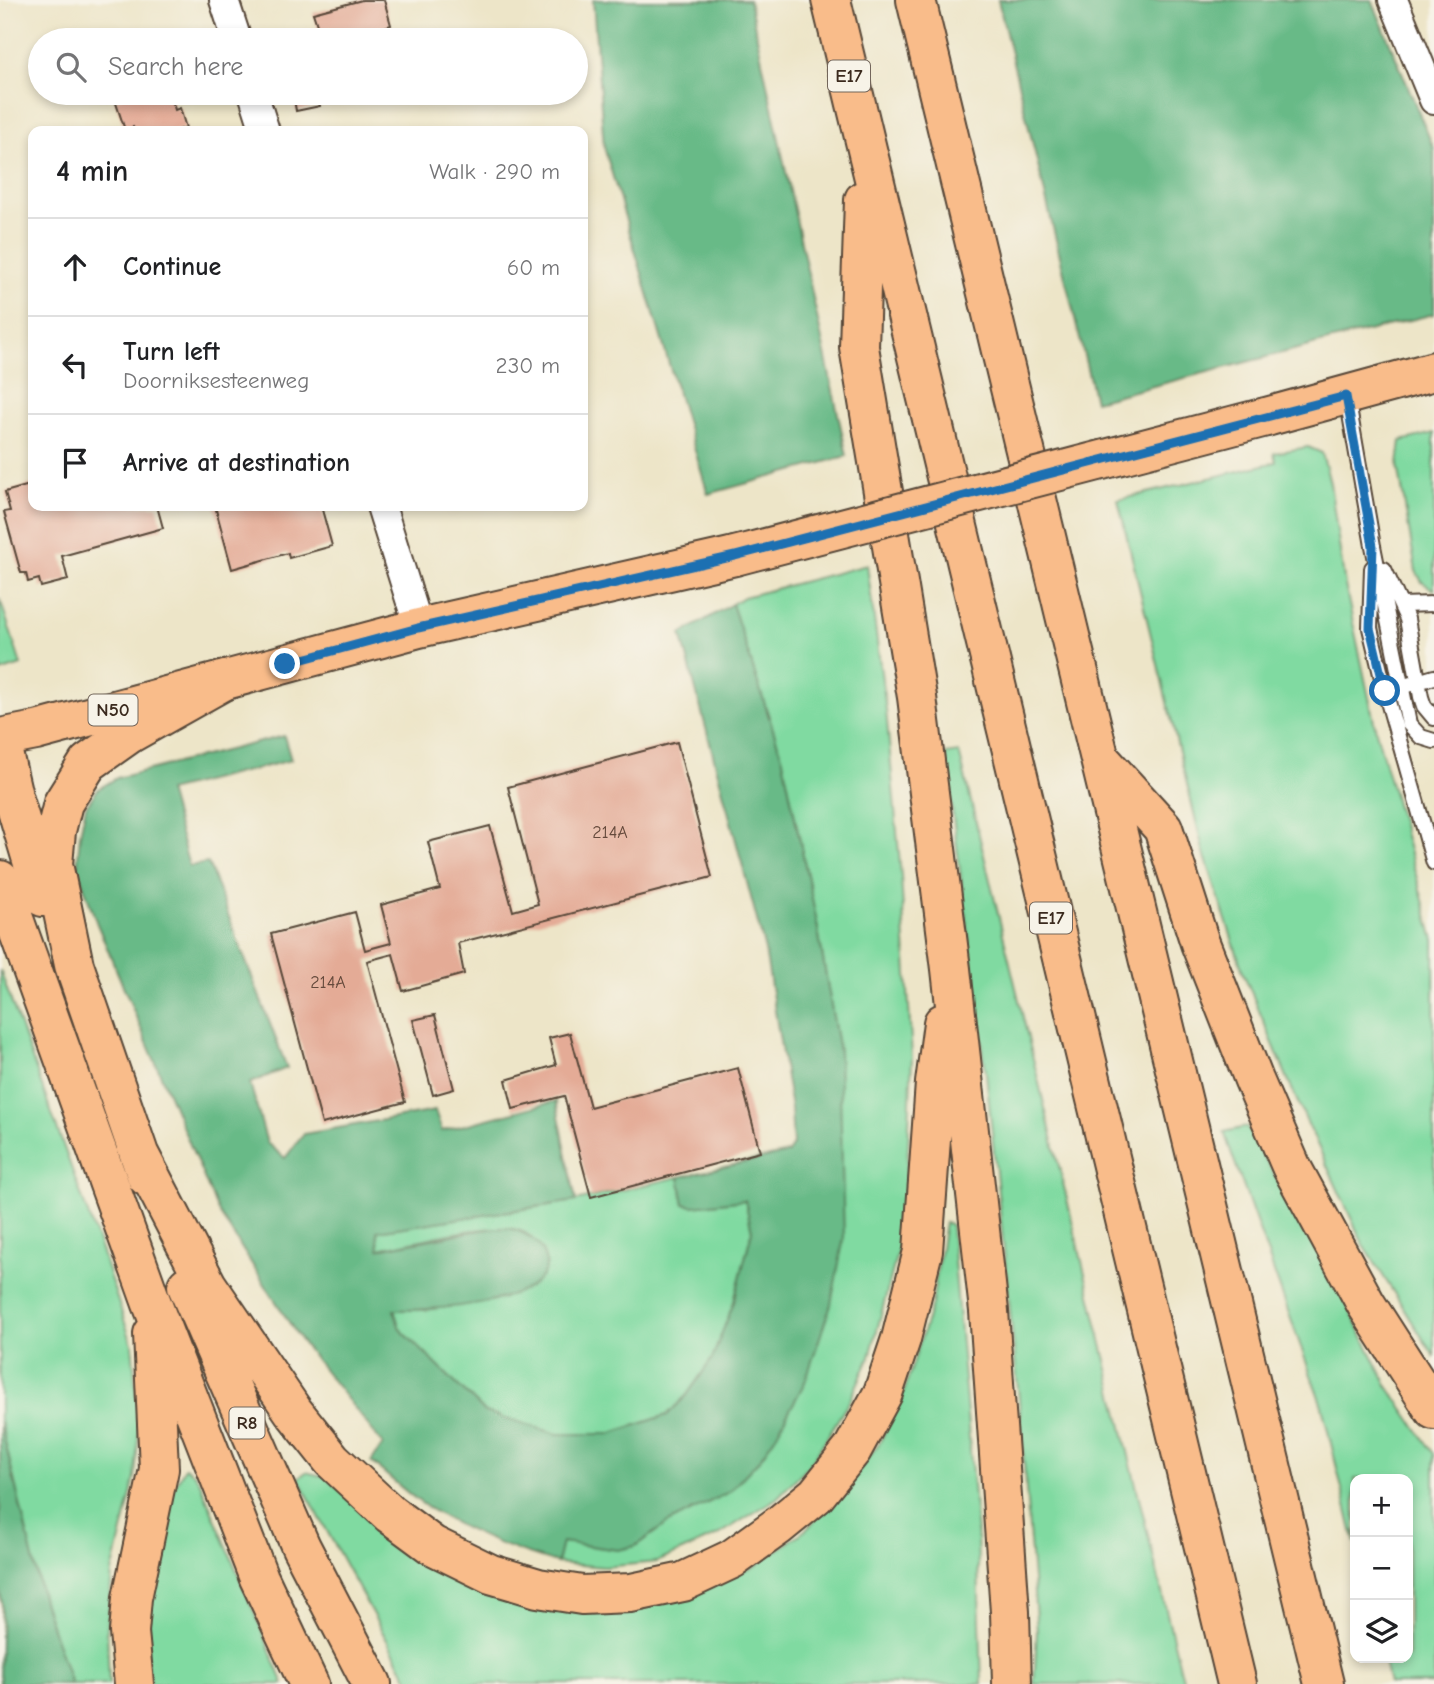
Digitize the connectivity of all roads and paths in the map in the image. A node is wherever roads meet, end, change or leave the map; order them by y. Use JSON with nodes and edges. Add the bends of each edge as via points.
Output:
{"nodes":[{"id":1,"x":224,"y":0,"type":"edge"},
{"id":2,"x":831,"y":0,"type":"edge"},
{"id":3,"x":916,"y":0,"type":"edge"},
{"id":4,"x":1393,"y":0,"type":"edge"},
{"id":5,"x":233,"y":28,"type":"edge"},
{"id":6,"x":1434,"y":100,"type":"edge"},
{"id":7,"x":257,"y":105,"type":"edge"},
{"id":8,"x":263,"y":126,"type":"edge"},
{"id":9,"x":866,"y":152,"type":"junction"},
{"id":10,"x":1434,"y":371,"type":"edge"},
{"id":11,"x":1346,"y":396,"type":"junction"},
{"id":12,"x":383,"y":511,"type":"edge"},
{"id":13,"x":1373,"y":546,"type":"junction"},
{"id":14,"x":1434,"y":604,"type":"edge"},
{"id":15,"x":1401,"y":605,"type":"junction"},
{"id":16,"x":418,"y":628,"type":"junction"},
{"id":17,"x":1434,"y":677,"type":"edge"},
{"id":18,"x":225,"y":680,"type":"junction"},
{"id":19,"x":1417,"y":682,"type":"junction"},
{"id":20,"x":1401,"y":687,"type":"junction"},
{"id":21,"x":1385,"y":691,"type":"junction"},
{"id":22,"x":1428,"y":699,"type":"edge"},
{"id":23,"x":1434,"y":718,"type":"edge"},
{"id":24,"x":0,"y":739,"type":"edge"},
{"id":25,"x":1434,"y":741,"type":"edge"},
{"id":26,"x":1098,"y":756,"type":"junction"},
{"id":27,"x":1434,"y":863,"type":"edge"},
{"id":28,"x":0,"y":880,"type":"edge"},
{"id":29,"x":9,"y":923,"type":"edge"},
{"id":30,"x":74,"y":965,"type":"junction"},
{"id":31,"x":951,"y":969,"type":"junction"},
{"id":32,"x":139,"y":1154,"type":"junction"},
{"id":33,"x":151,"y":1301,"type":"junction"},
{"id":34,"x":1434,"y":1410,"type":"edge"},
{"id":35,"x":134,"y":1684,"type":"edge"},
{"id":36,"x":309,"y":1684,"type":"edge"},
{"id":37,"x":372,"y":1684,"type":"edge"},
{"id":38,"x":1012,"y":1684,"type":"edge"},
{"id":39,"x":1237,"y":1684,"type":"edge"},
{"id":40,"x":1324,"y":1684,"type":"edge"}],
"edges":[{"from":1,"to":5,"type":"street"},
{"from":2,"to":9,"type":"main road","number":"E17"},
{"from":3,"to":26,"type":"main road"},
{"from":4,"to":6,"type":"street"},
{"from":7,"to":8,"type":"street"},
{"from":9,"to":31,"type":"main road","via":[[859,347],[917,697]]},
{"from":9,"to":39,"type":"main road","number":"E17"},
{"from":10,"to":11,"type":"main road","number":"N50"},
{"from":11,"to":13,"type":"lane"},
{"from":11,"to":16,"type":"main road","number":"N50","bridge":true,"via":[[735,556]]},
{"from":12,"to":16,"type":"street"},
{"from":13,"to":15,"type":"lane"},
{"from":13,"to":20,"type":"lane"},
{"from":13,"to":21,"type":"lane","via":[[1370,628]]},
{"from":14,"to":15,"type":"lane"},
{"from":15,"to":19,"type":"lane"},
{"from":16,"to":18,"type":"main road","number":"N50"},
{"from":17,"to":19,"type":"lane"},
{"from":18,"to":24,"type":"main road","number":"N50"},
{"from":18,"to":30,"type":"main road","via":[[129,734],[88,763],[63,803],[53,864]]},
{"from":19,"to":20,"type":"lane"},
{"from":19,"to":22,"type":"lane"},
{"from":20,"to":21,"type":"lane"},
{"from":20,"to":25,"type":"lane","via":[[1409,724]]},
{"from":21,"to":27,"type":"lane"},
{"from":22,"to":23,"type":"lane","via":[[1424,706]]},
{"from":24,"to":30,"type":"main road","number":"R8","via":[[52,929]]},
{"from":26,"to":34,"type":"main road","via":[[1163,828],[1200,943],[1291,1166],[1366,1304]]},
{"from":26,"to":40,"type":"main road"},
{"from":28,"to":29,"type":"main road","number":"R8"},
{"from":29,"to":33,"type":"main road","number":"R8"},
{"from":30,"to":32,"type":"main road","number":"R8"},
{"from":31,"to":32,"type":"main road","via":[[934,1083],[923,1251],[883,1394],[852,1450],[816,1495],[732,1559],[683,1582],[631,1593],[582,1595],[538,1588],[491,1574],[390,1514],[332,1460],[293,1411],[207,1285]]},
{"from":31,"to":38,"type":"main road","via":[[989,1311]]},
{"from":32,"to":37,"type":"main road","number":"R8","via":[[176,1261],[300,1547]]},
{"from":33,"to":35,"type":"main road","via":[[159,1469],[132,1598],[129,1632]]},
{"from":33,"to":36,"type":"main road","number":"R8","via":[[259,1578]]}]}
